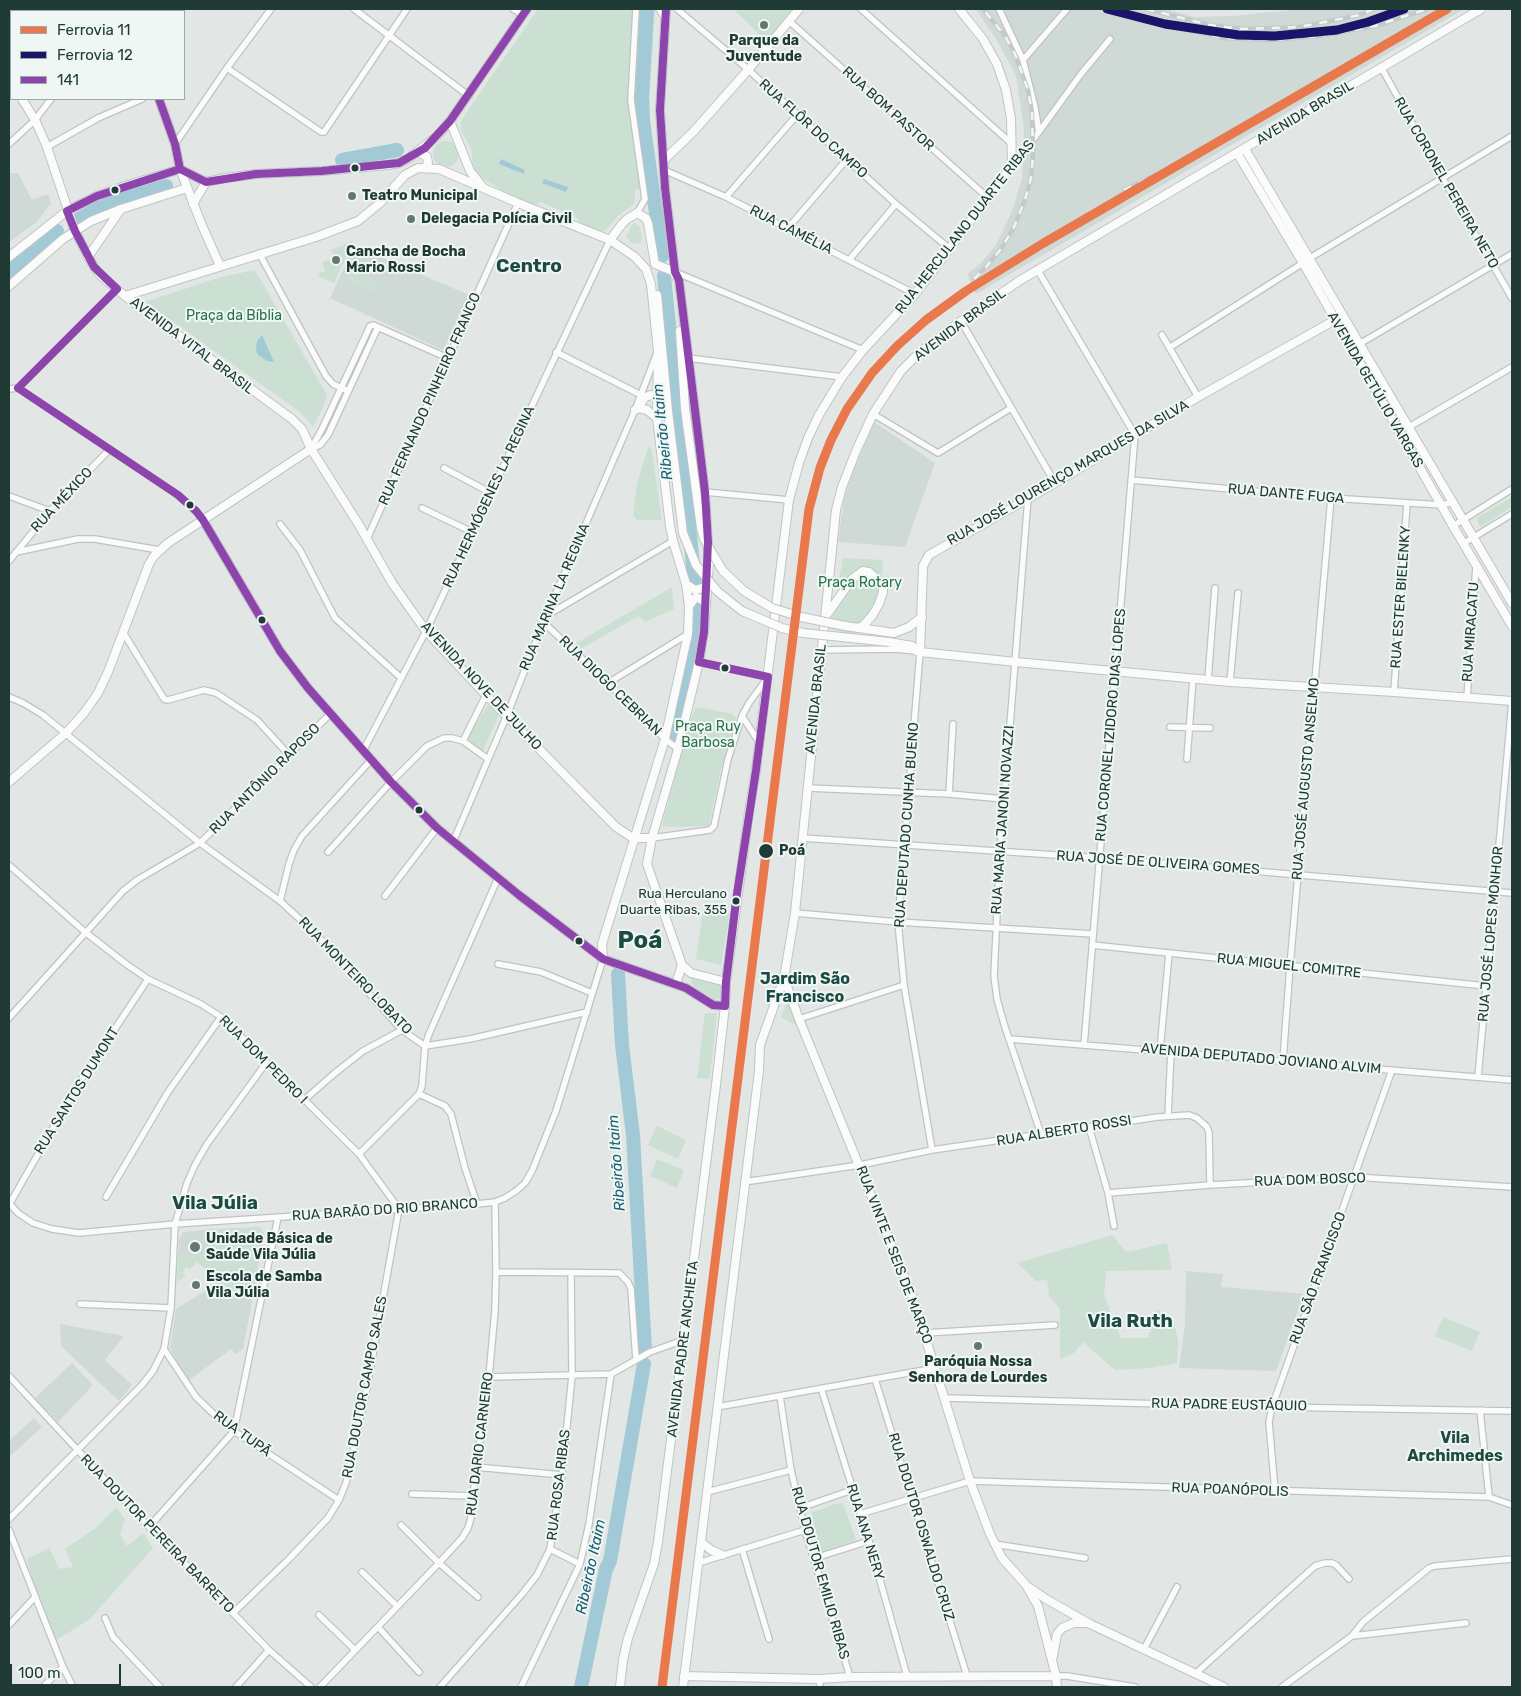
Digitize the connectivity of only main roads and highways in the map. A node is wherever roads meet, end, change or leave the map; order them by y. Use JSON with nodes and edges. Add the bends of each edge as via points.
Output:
{"nodes":[{"id":1,"x":666,"y":9,"type":"edge"},
{"id":2,"x":799,"y":9,"type":"edge"},
{"id":3,"x":959,"y":9,"type":"edge"},
{"id":4,"x":1481,"y":9,"type":"edge"},
{"id":5,"x":525,"y":12,"type":"edge"},
{"id":6,"x":23,"y":100,"type":"edge"},
{"id":7,"x":159,"y":100,"type":"edge"},
{"id":8,"x":450,"y":121,"type":"junction"},
{"id":9,"x":1245,"y":149,"type":"junction"},
{"id":10,"x":422,"y":150,"type":"junction"},
{"id":11,"x":1238,"y":154,"type":"junction"},
{"id":12,"x":664,"y":160,"type":"junction"},
{"id":13,"x":425,"y":168,"type":"junction"},
{"id":14,"x":180,"y":170,"type":"junction"},
{"id":15,"x":206,"y":182,"type":"junction"},
{"id":16,"x":187,"y":188,"type":"junction"},
{"id":17,"x":486,"y":189,"type":"junction"},
{"id":18,"x":193,"y":204,"type":"junction"},
{"id":19,"x":121,"y":209,"type":"junction"},
{"id":20,"x":67,"y":211,"type":"junction"},
{"id":21,"x":75,"y":231,"type":"junction"},
{"id":22,"x":610,"y":240,"type":"junction"},
{"id":23,"x":9,"y":257,"type":"edge"},
{"id":24,"x":88,"y":257,"type":"junction"},
{"id":25,"x":220,"y":266,"type":"junction"},
{"id":26,"x":646,"y":269,"type":"junction"},
{"id":27,"x":675,"y":272,"type":"junction"},
{"id":28,"x":9,"y":286,"type":"edge"},
{"id":29,"x":125,"y":296,"type":"junction"},
{"id":30,"x":1335,"y":320,"type":"junction"},
{"id":31,"x":1361,"y":343,"type":"junction"},
{"id":32,"x":658,"y":361,"type":"junction"},
{"id":33,"x":664,"y":368,"type":"junction"},
{"id":34,"x":656,"y":395,"type":"junction"},
{"id":35,"x":665,"y":398,"type":"junction"},
{"id":36,"x":657,"y":418,"type":"junction"},
{"id":37,"x":311,"y":449,"type":"junction"},
{"id":38,"x":203,"y":520,"type":"junction"},
{"id":39,"x":686,"y":584,"type":"junction"},
{"id":40,"x":707,"y":587,"type":"junction"},
{"id":41,"x":706,"y":603,"type":"junction"},
{"id":42,"x":1512,"y":603,"type":"edge"},
{"id":43,"x":689,"y":606,"type":"junction"},
{"id":44,"x":922,"y":617,"type":"junction"},
{"id":45,"x":825,"y":618,"type":"junction"},
{"id":46,"x":1512,"y":626,"type":"edge"},
{"id":47,"x":857,"y":628,"type":"junction"},
{"id":48,"x":918,"y":652,"type":"junction"},
{"id":49,"x":1512,"y":702,"type":"edge"},
{"id":50,"x":759,"y":742,"type":"joint"},
{"id":51,"x":9,"y":782,"type":"edge"},
{"id":52,"x":633,"y":838,"type":"junction"},
{"id":53,"x":652,"y":838,"type":"junction"},
{"id":54,"x":603,"y":959,"type":"junction"},
{"id":55,"x":682,"y":964,"type":"junction"},
{"id":56,"x":784,"y":978,"type":"junction"},
{"id":57,"x":726,"y":982,"type":"junction"},
{"id":58,"x":676,"y":984,"type":"junction"},
{"id":59,"x":725,"y":1006,"type":"junction"},
{"id":60,"x":701,"y":1542,"type":"junction"},
{"id":61,"x":722,"y":1555,"type":"road end"},
{"id":62,"x":1026,"y":1585,"type":"junction"},
{"id":63,"x":1090,"y":1624,"type":"junction"},
{"id":64,"x":1052,"y":1661,"type":"junction"},
{"id":65,"x":684,"y":1676,"type":"junction"},
{"id":66,"x":1056,"y":1676,"type":"junction"},
{"id":67,"x":819,"y":1683,"type":"edge"},
{"id":68,"x":620,"y":1687,"type":"edge"},
{"id":69,"x":683,"y":1687,"type":"edge"},
{"id":70,"x":1057,"y":1687,"type":"edge"},
{"id":71,"x":1224,"y":1687,"type":"edge"}],
"edges":[{"from":1,"to":12,"type":"main road","via":[[660,110]]},
{"from":2,"to":12,"type":"main road","via":[[694,131]]},
{"from":3,"to":50,"type":"main road","name":"RUA HERCULANO DUARTE RIBAS","via":[[983,39],[1006,90],[1011,119],[1012,166],[915,294],[842,377],[808,438],[789,500]]},
{"from":4,"to":9,"type":"main road","name":"AVENIDA BRASIL"},
{"from":5,"to":8,"type":"main road"},
{"from":6,"to":20,"type":"main road","name":"AVENIDA VITAL BRASIL","via":[[47,147]]},
{"from":7,"to":14,"type":"main road","via":[[175,144]]},
{"from":8,"to":10,"type":"main road"},
{"from":8,"to":17,"type":"main road","via":[[474,177]]},
{"from":9,"to":11,"type":"main road","name":"AVENIDA BRASIL"},
{"from":9,"to":31,"type":"main road","name":"AVENIDA GETÚLIO VARGAS"},
{"from":10,"to":13,"type":"main road","via":[[428,157]]},
{"from":10,"to":15,"type":"main road","via":[[399,163],[388,165],[256,174]]},
{"from":11,"to":30,"type":"main road","name":"AVENIDA GETÚLIO VARGAS"},
{"from":11,"to":45,"type":"main road","name":"AVENIDA BRASIL","via":[[1037,269],[961,321],[901,371],[873,414],[842,487],[836,510]]},
{"from":12,"to":27,"type":"main road"},
{"from":13,"to":17,"type":"main road","via":[[439,169]]},
{"from":13,"to":25,"type":"main road","via":[[404,175],[358,222]]},
{"from":14,"to":15,"type":"main road"},
{"from":14,"to":16,"type":"main road"},
{"from":14,"to":20,"type":"main road","via":[[112,190]]},
{"from":15,"to":18,"type":"main road"},
{"from":16,"to":18,"type":"main road"},
{"from":16,"to":19,"type":"main road"},
{"from":17,"to":22,"type":"main road"},
{"from":18,"to":25,"type":"main road"},
{"from":19,"to":21,"type":"main road"},
{"from":19,"to":24,"type":"main road"},
{"from":20,"to":21,"type":"main road","name":"AVENIDA VITAL BRASIL"},
{"from":20,"to":23,"type":"main road"},
{"from":21,"to":24,"type":"main road","name":"AVENIDA VITAL BRASIL"},
{"from":21,"to":28,"type":"main road"},
{"from":22,"to":26,"type":"main road"},
{"from":22,"to":27,"type":"main road","via":[[622,224],[637,213],[648,223],[655,264]]},
{"from":24,"to":29,"type":"main road","name":"AVENIDA VITAL BRASIL","via":[[101,276]]},
{"from":25,"to":29,"type":"main road"},
{"from":26,"to":32,"type":"main road","via":[[651,284]]},
{"from":26,"to":33,"type":"main road","via":[[652,275],[657,290]]},
{"from":27,"to":40,"type":"main road","via":[[679,280],[706,492]]},
{"from":27,"to":47,"type":"main road","bridge":true,"via":[[685,409],[704,539],[723,571],[744,591],[772,608],[801,618]]},
{"from":29,"to":37,"type":"main road","name":"AVENIDA VITAL BRASIL","via":[[292,419],[302,429]]},
{"from":30,"to":31,"type":"main road","via":[[1343,322]]},
{"from":30,"to":44,"type":"main road","name":"RUA JOSÉ LOURENÇO MARQUES DA SILVA","via":[[930,555],[923,566]]},
{"from":30,"to":46,"type":"main road","name":"AVENIDA GETÚLIO VARGAS"},
{"from":31,"to":42,"type":"main road","name":"AVENIDA GETÚLIO VARGAS"},
{"from":32,"to":33,"type":"main road"},
{"from":32,"to":34,"type":"main road"},
{"from":33,"to":35,"type":"main road"},
{"from":34,"to":35,"type":"main road"},
{"from":34,"to":36,"type":"main road"},
{"from":34,"to":36,"type":"main road","via":[[645,397],[636,409],[646,410]]},
{"from":35,"to":48,"type":"main road","bridge":true,"via":[[683,533],[696,565],[717,591],[742,611],[782,628],[912,646]]},
{"from":36,"to":39,"type":"main road","via":[[673,541]]},
{"from":37,"to":38,"type":"main road"},
{"from":37,"to":52,"type":"main road","name":"AVENIDA NOVE DE JULHO","via":[[392,583],[426,631],[616,827]]},
{"from":38,"to":51,"type":"main road","via":[[159,550],[149,564],[98,693],[84,713],[66,733]]},
{"from":38,"to":54,"type":"main road","via":[[280,651],[370,760],[453,842]]},
{"from":39,"to":40,"type":"main road","via":[[695,590]]},
{"from":39,"to":43,"type":"main road"},
{"from":40,"to":41,"type":"main road"},
{"from":41,"to":43,"type":"main road","via":[[695,598]]},
{"from":41,"to":53,"type":"main road","via":[[699,662]]},
{"from":43,"to":52,"type":"main road","via":[[688,634],[664,739]]},
{"from":44,"to":47,"type":"main road","via":[[894,633]]},
{"from":44,"to":48,"type":"main road","name":"RUA DEPUTADO CUNHA BUENO"},
{"from":45,"to":47,"type":"main road","via":[[852,579],[869,572],[880,582],[883,592],[872,616]]},
{"from":45,"to":56,"type":"main road","name":"AVENIDA BRASIL","via":[[796,913]]},
{"from":48,"to":49,"type":"main road","via":[[1230,682]]},
{"from":50,"to":57,"type":"main road","name":"AVENIDA PADRE ANCHIETA"},
{"from":52,"to":53,"type":"main road"},
{"from":52,"to":54,"type":"main road","via":[[602,944]]},
{"from":53,"to":55,"type":"main road","via":[[647,864]]},
{"from":54,"to":58,"type":"main road"},
{"from":55,"to":57,"type":"main road","via":[[691,973]]},
{"from":55,"to":58,"type":"main road"},
{"from":56,"to":60,"type":"main road","name":"AVENIDA BRASIL","via":[[760,1045]]},
{"from":56,"to":62,"type":"main road","name":"RUA VINTE E SEIS DE MARÇO","via":[[901,1264],[970,1481],[994,1544]]},
{"from":57,"to":59,"type":"main road","name":"AVENIDA PADRE ANCHIETA"},
{"from":58,"to":59,"type":"main road","via":[[713,1005]]},
{"from":59,"to":68,"type":"main road","name":"AVENIDA PADRE ANCHIETA","via":[[655,1557],[628,1638]]},
{"from":60,"to":61,"type":"main road"},
{"from":60,"to":65,"type":"main road","name":"AVENIDA BRASIL"},
{"from":62,"to":63,"type":"main road"},
{"from":62,"to":64,"type":"main road","via":[[1038,1606]]},
{"from":63,"to":64,"type":"main road","via":[[1074,1623],[1062,1628],[1056,1634]]},
{"from":63,"to":71,"type":"main road"},
{"from":64,"to":66,"type":"main road"},
{"from":65,"to":67,"type":"main road"},
{"from":65,"to":69,"type":"main road","name":"AVENIDA BRASIL"},
{"from":66,"to":67,"type":"main road","via":[[850,1677]]},
{"from":66,"to":70,"type":"main road"}]}
